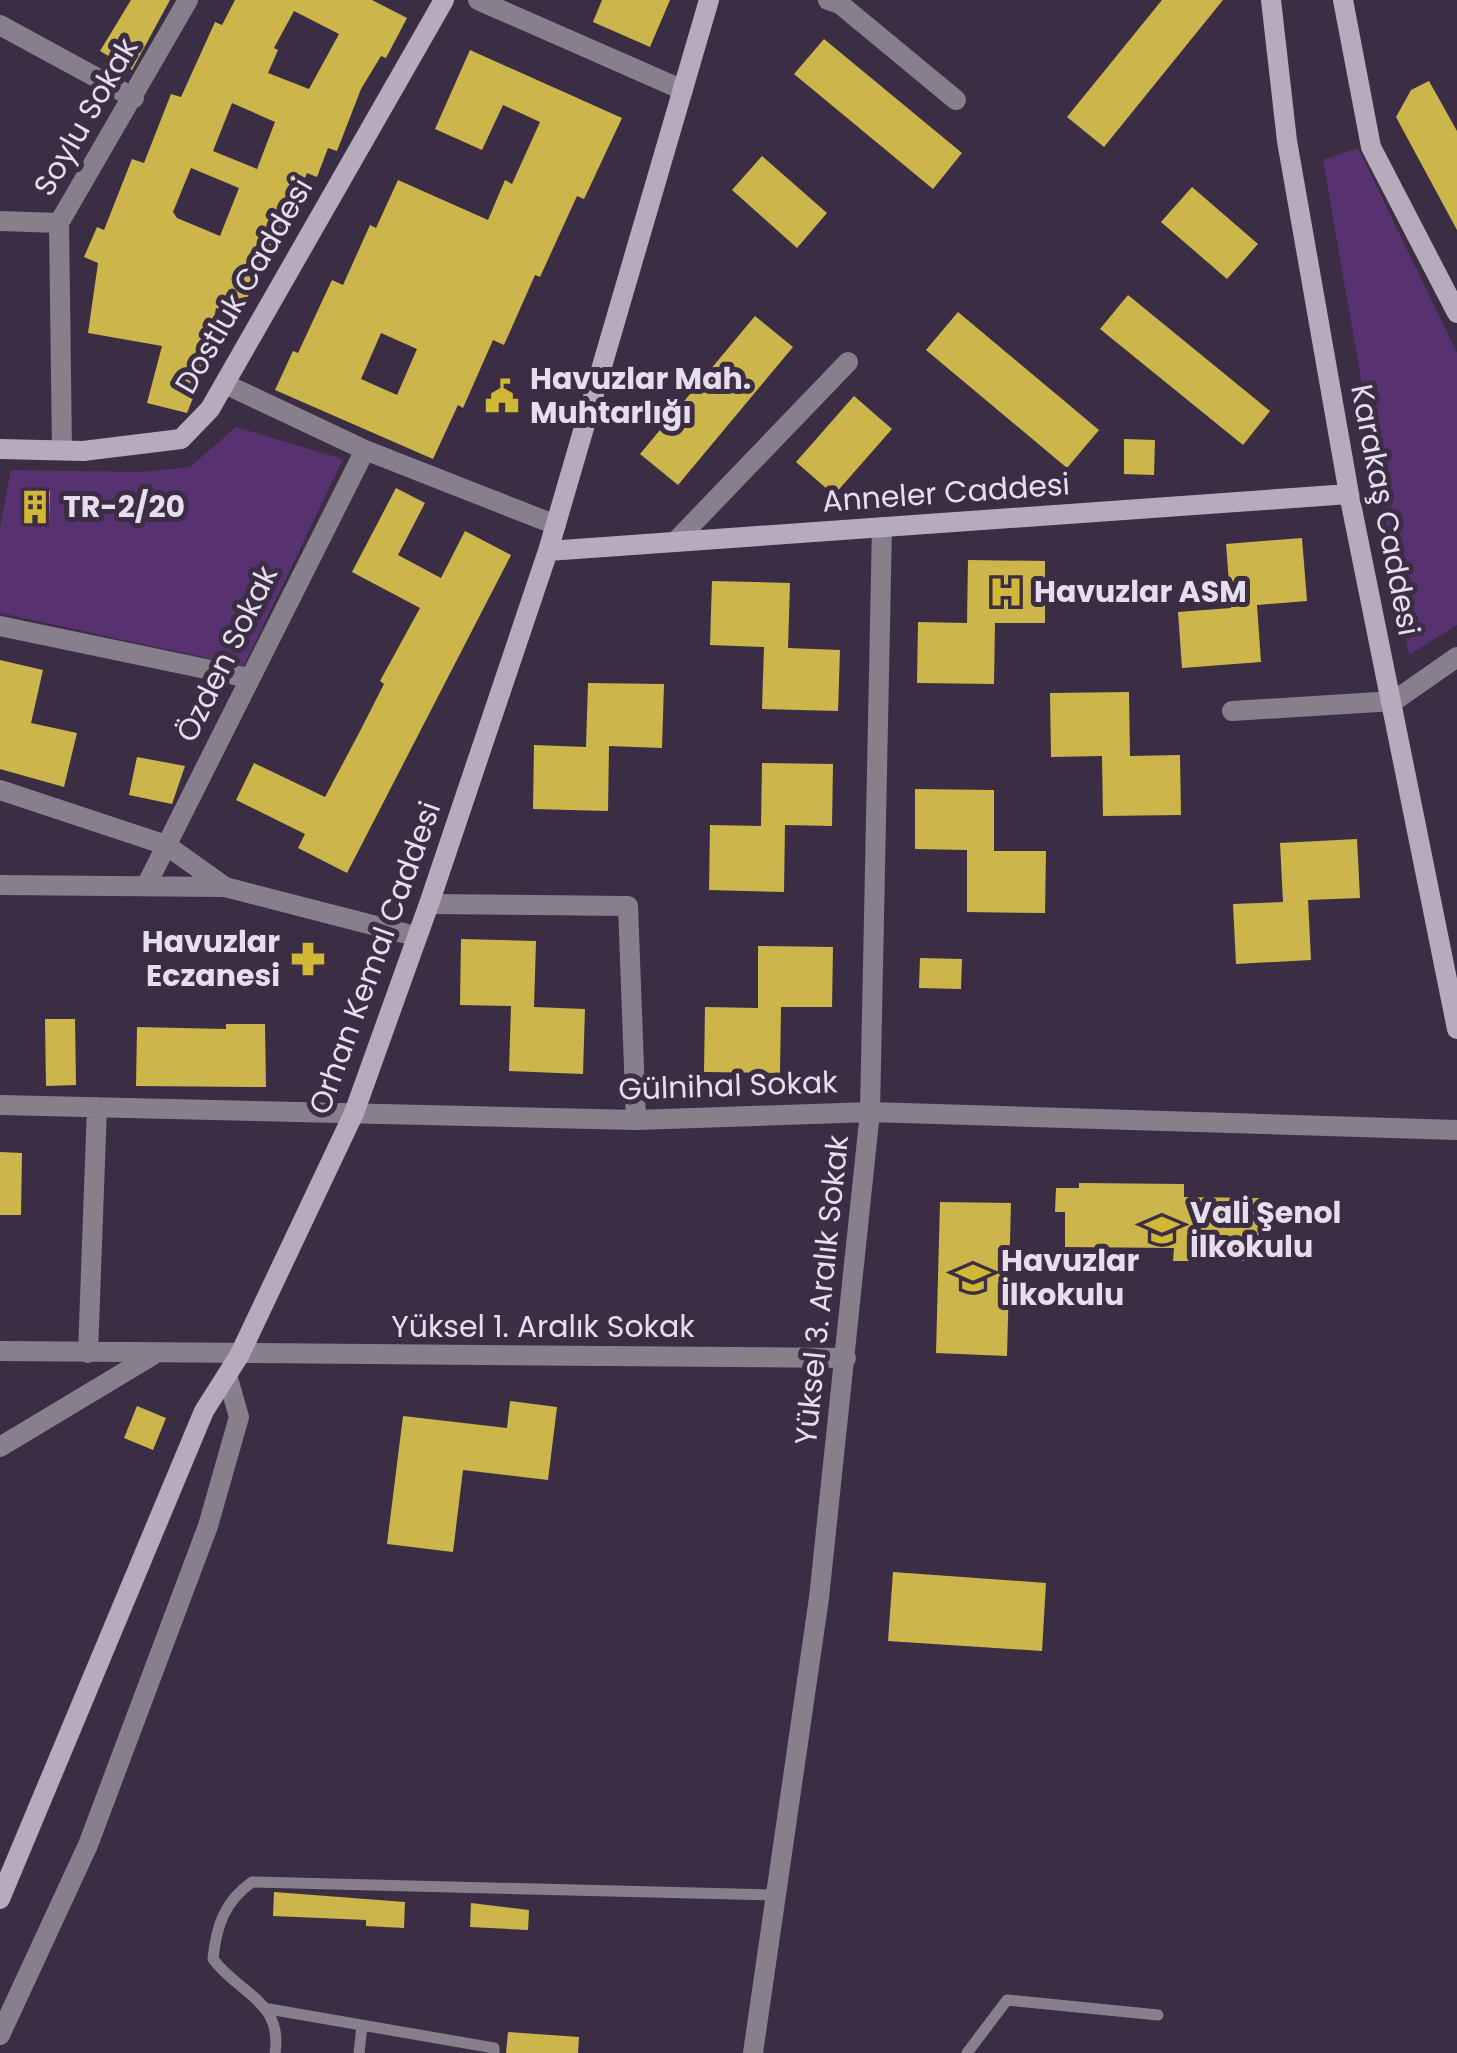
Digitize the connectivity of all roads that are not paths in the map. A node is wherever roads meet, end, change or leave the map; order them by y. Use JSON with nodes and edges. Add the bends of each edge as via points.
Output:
{"nodes":[{"id":1,"x":188,"y":0,"type":"edge"},
{"id":2,"x":444,"y":0,"type":"edge"},
{"id":3,"x":478,"y":0,"type":"edge"},
{"id":4,"x":709,"y":0,"type":"edge"},
{"id":5,"x":828,"y":0,"type":"edge"},
{"id":6,"x":1343,"y":0,"type":"edge"},
{"id":7,"x":1278,"y":2,"type":"edge"},
{"id":8,"x":0,"y":26,"type":"edge"},
{"id":9,"x":683,"y":90,"type":"junction"},
{"id":10,"x":134,"y":98,"type":"junction"},
{"id":11,"x":956,"y":100,"type":"dead end"},
{"id":12,"x":0,"y":221,"type":"edge"},
{"id":13,"x":59,"y":223,"type":"junction"},
{"id":14,"x":1457,"y":314,"type":"edge"},
{"id":15,"x":848,"y":362,"type":"dead end"},
{"id":16,"x":225,"y":384,"type":"junction"},
{"id":17,"x":0,"y":449,"type":"edge"},
{"id":18,"x":62,"y":450,"type":"junction"},
{"id":19,"x":364,"y":450,"type":"junction"},
{"id":20,"x":1349,"y":494,"type":"junction"},
{"id":21,"x":556,"y":525,"type":"junction"},
{"id":22,"x":882,"y":528,"type":"junction"},
{"id":23,"x":676,"y":542,"type":"junction"},
{"id":24,"x":548,"y":551,"type":"junction"},
{"id":25,"x":0,"y":626,"type":"edge"},
{"id":26,"x":1457,"y":657,"type":"edge"},
{"id":27,"x":249,"y":678,"type":"junction"},
{"id":28,"x":1394,"y":701,"type":"junction"},
{"id":29,"x":1232,"y":711,"type":"dead end"},
{"id":30,"x":0,"y":790,"type":"edge"},
{"id":31,"x":166,"y":846,"type":"junction"},
{"id":32,"x":0,"y":885,"type":"edge"},
{"id":33,"x":146,"y":886,"type":"junction"},
{"id":34,"x":225,"y":887,"type":"junction"},
{"id":35,"x":429,"y":904,"type":"junction"},
{"id":36,"x":415,"y":936,"type":"junction"},
{"id":37,"x":1451,"y":961,"type":"edge"},
{"id":38,"x":1457,"y":1029,"type":"edge"},
{"id":39,"x":0,"y":1105,"type":"edge"},
{"id":40,"x":97,"y":1107,"type":"junction"},
{"id":41,"x":870,"y":1112,"type":"junction"},
{"id":42,"x":354,"y":1113,"type":"junction"},
{"id":43,"x":636,"y":1120,"type":"junction"},
{"id":44,"x":1457,"y":1130,"type":"edge"},
{"id":45,"x":0,"y":1351,"type":"edge"},
{"id":46,"x":88,"y":1353,"type":"junction"},
{"id":47,"x":154,"y":1354,"type":"junction"},
{"id":48,"x":239,"y":1356,"type":"junction"},
{"id":49,"x":846,"y":1358,"type":"junction"},
{"id":50,"x":227,"y":1375,"type":"junction"},
{"id":51,"x":0,"y":1446,"type":"edge"},
{"id":52,"x":774,"y":1895,"type":"junction"},
{"id":53,"x":0,"y":1899,"type":"edge"},
{"id":54,"x":269,"y":2010,"type":"junction"},
{"id":55,"x":1158,"y":2015,"type":"dead end"},
{"id":56,"x":362,"y":2026,"type":"junction"},
{"id":57,"x":0,"y":2035,"type":"edge"},
{"id":58,"x":275,"y":2053,"type":"edge"},
{"id":59,"x":359,"y":2053,"type":"edge"},
{"id":60,"x":494,"y":2053,"type":"edge"},
{"id":61,"x":752,"y":2053,"type":"edge"},
{"id":62,"x":967,"y":2053,"type":"edge"}],
"edges":[{"from":1,"to":10,"type":"street","name":"Soylu Sokak"},
{"from":2,"to":16,"type":"street","name":"Dostluk Caddesi"},
{"from":3,"to":9,"type":"street"},
{"from":4,"to":9,"type":"street","name":"Orhan Kemal Caddesi"},
{"from":5,"to":11,"type":"street"},
{"from":6,"to":14,"type":"street","via":[[1371,147]]},
{"from":7,"to":20,"type":"street","name":"Karakaş Caddesi","via":[[1287,141]]},
{"from":8,"to":10,"type":"street"},
{"from":9,"to":21,"type":"street","name":"Orhan Kemal Caddesi"},
{"from":10,"to":13,"type":"street","name":"Soylu Sokak"},
{"from":12,"to":13,"type":"street"},
{"from":13,"to":18,"type":"street","name":"Soylu Sokak"},
{"from":15,"to":23,"type":"street"},
{"from":16,"to":18,"type":"street","name":"Dostluk Caddesi","via":[[181,440]]},
{"from":16,"to":19,"type":"street"},
{"from":17,"to":18,"type":"street","name":"Dostluk Caddesi"},
{"from":19,"to":21,"type":"street"},
{"from":19,"to":27,"type":"street","name":"Özden Sokak"},
{"from":20,"to":22,"type":"street","name":"Anneler Caddesi"},
{"from":20,"to":28,"type":"street","name":"Karakaş Caddesi"},
{"from":21,"to":24,"type":"street","name":"Orhan Kemal Caddesi"},
{"from":22,"to":23,"type":"street","name":"Anneler Caddesi"},
{"from":22,"to":41,"type":"street","name":"Yüksel 3. Aralık Sokak"},
{"from":23,"to":24,"type":"street","name":"Anneler Caddesi"},
{"from":24,"to":35,"type":"street","name":"Orhan Kemal Caddesi"},
{"from":25,"to":27,"type":"street"},
{"from":26,"to":28,"type":"street"},
{"from":27,"to":31,"type":"street","name":"Özden Sokak"},
{"from":28,"to":29,"type":"street"},
{"from":28,"to":37,"type":"street","name":"Karakaş Caddesi"},
{"from":30,"to":31,"type":"street"},
{"from":31,"to":33,"type":"street","name":"Özden Sokak"},
{"from":31,"to":34,"type":"street"},
{"from":32,"to":33,"type":"street"},
{"from":33,"to":34,"type":"street"},
{"from":34,"to":36,"type":"street"},
{"from":35,"to":36,"type":"street","name":"Orhan Kemal Caddesi"},
{"from":35,"to":43,"type":"street","via":[[628,906]]},
{"from":36,"to":42,"type":"street","name":"Orhan Kemal Caddesi"},
{"from":37,"to":38,"type":"street","name":"Karakaş Caddesi"},
{"from":39,"to":40,"type":"street","name":"Gülnihal Sokak"},
{"from":40,"to":42,"type":"street","name":"Gülnihal Sokak"},
{"from":40,"to":46,"type":"street"},
{"from":41,"to":43,"type":"street","name":"Gülnihal Sokak"},
{"from":41,"to":44,"type":"street","name":"Gülnihal Sokak"},
{"from":41,"to":49,"type":"street","name":"Yüksel 3. Aralık Sokak"},
{"from":42,"to":43,"type":"street","name":"Gülnihal Sokak"},
{"from":42,"to":48,"type":"street","name":"Orhan Kemal Caddesi"},
{"from":45,"to":46,"type":"street","name":"Yüksel 1. Aralık Sokak"},
{"from":46,"to":47,"type":"street","name":"Yüksel 1. Aralık Sokak"},
{"from":47,"to":48,"type":"street","name":"Yüksel 1. Aralık Sokak"},
{"from":47,"to":51,"type":"street"},
{"from":48,"to":49,"type":"street","name":"Yüksel 1. Aralık Sokak"},
{"from":48,"to":50,"type":"street","name":"Orhan Kemal Caddesi"},
{"from":49,"to":52,"type":"street","name":"Yüksel 3. Aralık Sokak","via":[[819,1598]]},
{"from":50,"to":53,"type":"street","name":"Orhan Kemal Caddesi","via":[[204,1411]]},
{"from":50,"to":57,"type":"street","via":[[239,1417],[208,1526],[88,1845]]},
{"from":52,"to":54,"type":"lane","via":[[252,1882],[232,1896],[213,1959]]},
{"from":52,"to":61,"type":"street","name":"Yüksel 3. Aralık Sokak"},
{"from":54,"to":56,"type":"lane"},
{"from":54,"to":58,"type":"lane","via":[[278,2035]]},
{"from":55,"to":62,"type":"lane","via":[[1007,2000]]},
{"from":56,"to":59,"type":"lane"},
{"from":56,"to":60,"type":"lane"}]}
